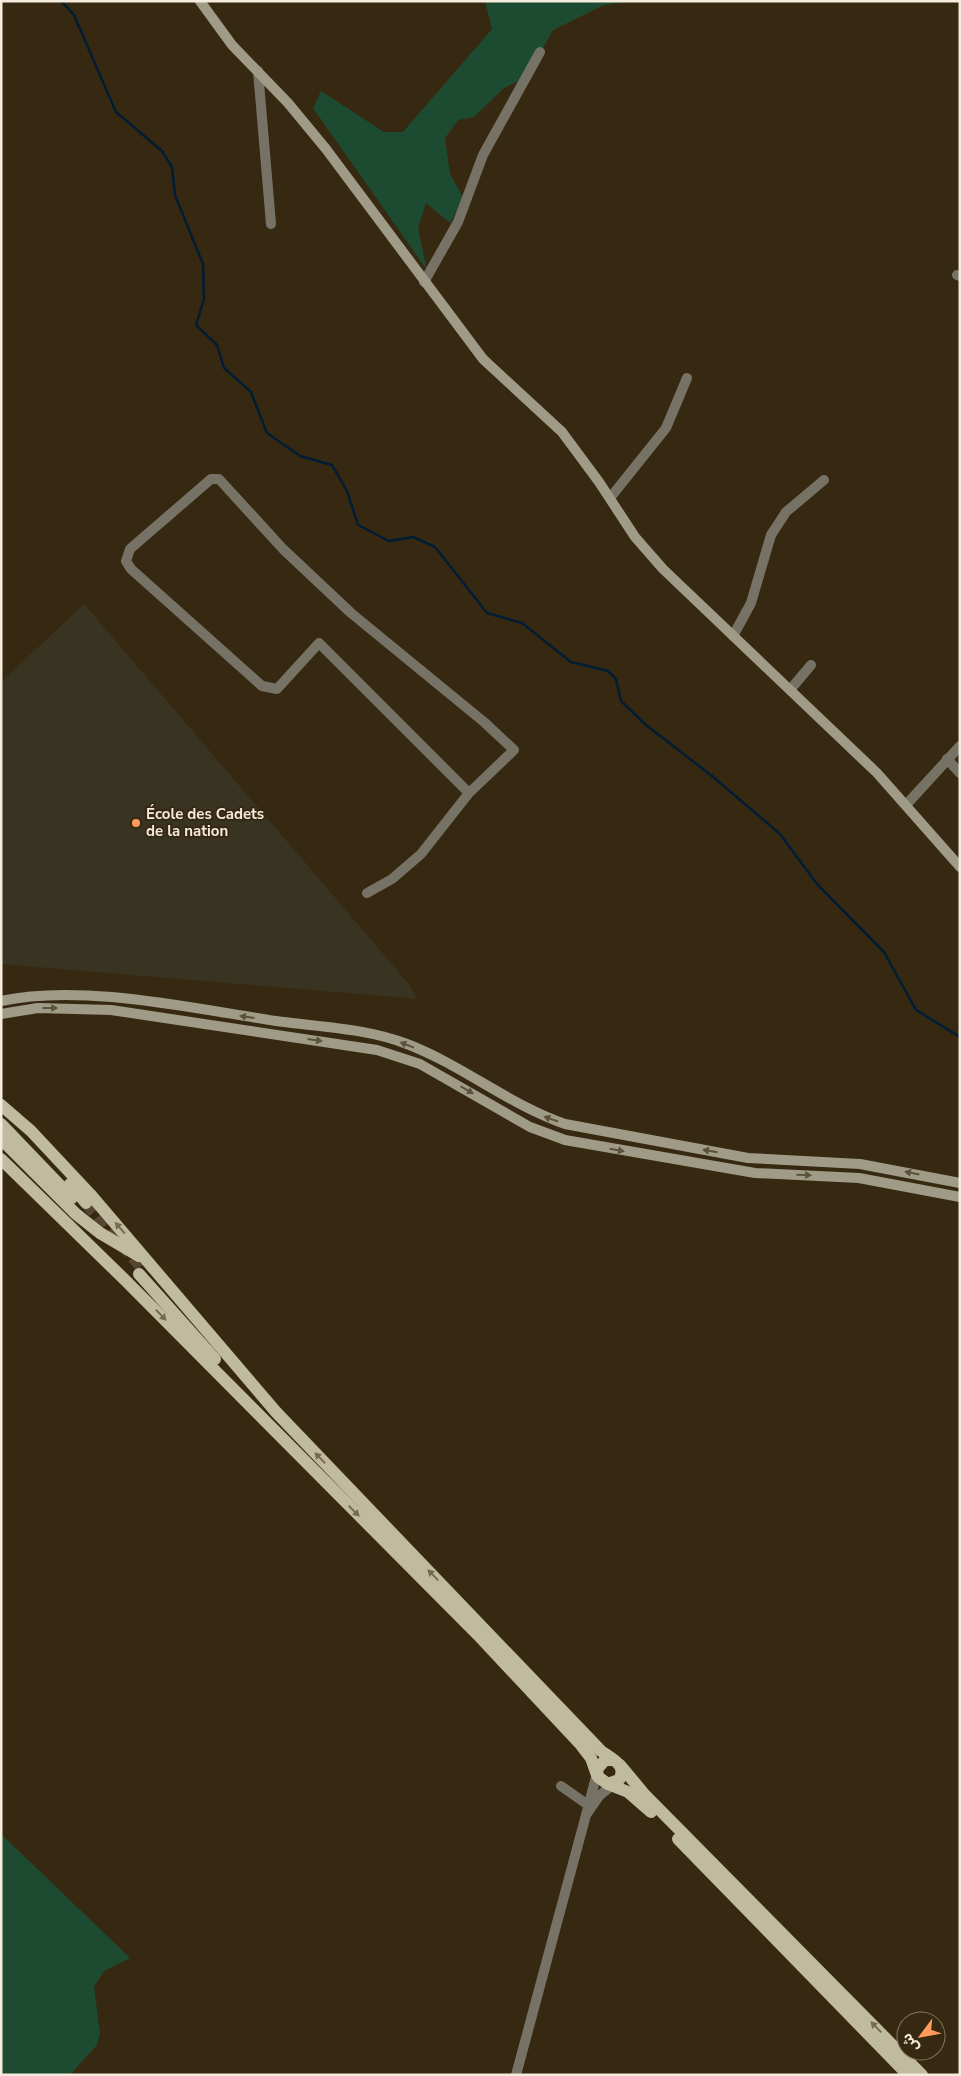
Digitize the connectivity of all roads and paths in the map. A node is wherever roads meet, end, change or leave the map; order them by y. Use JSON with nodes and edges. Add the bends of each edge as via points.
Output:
{"nodes":[{"id":1,"x":200,"y":1,"type":"edge"},
{"id":2,"x":540,"y":52,"type":"dead end"},
{"id":3,"x":258,"y":72,"type":"junction"},
{"id":4,"x":271,"y":224,"type":"dead end"},
{"id":5,"x":424,"y":282,"type":"junction"},
{"id":6,"x":688,"y":378,"type":"dead end"},
{"id":7,"x":824,"y":480,"type":"dead end"},
{"id":8,"x":610,"y":498,"type":"junction"},
{"id":9,"x":733,"y":636,"type":"junction"},
{"id":10,"x":811,"y":665,"type":"dead end"},
{"id":11,"x":790,"y":690,"type":"junction"},
{"id":12,"x":960,"y":746,"type":"edge"},
{"id":13,"x":948,"y":760,"type":"junction"},
{"id":14,"x":960,"y":773,"type":"edge"},
{"id":15,"x":469,"y":793,"type":"junction"},
{"id":16,"x":906,"y":805,"type":"junction"},
{"id":17,"x":960,"y":867,"type":"edge"},
{"id":18,"x":367,"y":893,"type":"dead end"},
{"id":19,"x":1,"y":1001,"type":"edge"},
{"id":20,"x":1,"y":1014,"type":"edge"},
{"id":21,"x":1,"y":1105,"type":"edge"},
{"id":22,"x":1,"y":1116,"type":"edge"},
{"id":23,"x":1,"y":1124,"type":"edge"},
{"id":24,"x":1,"y":1139,"type":"edge"},
{"id":25,"x":1,"y":1147,"type":"edge"},
{"id":26,"x":1,"y":1159,"type":"edge"},
{"id":27,"x":960,"y":1183,"type":"edge"},
{"id":28,"x":960,"y":1197,"type":"edge"},
{"id":29,"x":145,"y":1269,"type":"junction"},
{"id":30,"x":126,"y":1281,"type":"junction"},
{"id":31,"x":270,"y":1427,"type":"junction"},
{"id":32,"x":617,"y":1762,"type":"junction"},
{"id":33,"x":605,"y":1779,"type":"junction"},
{"id":34,"x":561,"y":1786,"type":"dead end"},
{"id":35,"x":588,"y":1809,"type":"junction"},
{"id":36,"x":516,"y":2075,"type":"edge"},
{"id":37,"x":908,"y":2075,"type":"edge"},
{"id":38,"x":922,"y":2075,"type":"edge"}],
"edges":[{"from":1,"to":3,"type":"street","via":[[232,46]]},
{"from":2,"to":5,"type":"street","via":[[483,155],[458,222]]},
{"from":3,"to":4,"type":"street"},
{"from":3,"to":5,"type":"street","via":[[326,149]]},
{"from":5,"to":8,"type":"street","via":[[483,359],[562,432]]},
{"from":6,"to":8,"type":"street","via":[[666,428]]},
{"from":7,"to":9,"type":"street","via":[[786,512],[771,535],[751,603]]},
{"from":8,"to":9,"type":"street","via":[[635,537]]},
{"from":9,"to":11,"type":"street"},
{"from":10,"to":11,"type":"street"},
{"from":11,"to":16,"type":"street"},
{"from":12,"to":13,"type":"street"},
{"from":13,"to":14,"type":"street"},
{"from":13,"to":16,"type":"street"},
{"from":15,"to":15,"type":"street","via":[[319,643],[277,688],[262,686],[131,569],[126,561],[130,550],[211,479],[219,479],[284,549],[352,613],[514,750]]},
{"from":15,"to":18,"type":"street","via":[[421,854],[392,879]]},
{"from":16,"to":17,"type":"street"},
{"from":27,"to":19,"type":"street","one_way":true,"via":[[860,1164],[758,1159],[565,1124],[506,1098],[426,1052],[382,1036],[111,998],[36,997]]},
{"from":20,"to":28,"type":"street","one_way":true,"via":[[38,1008],[112,1010],[377,1050],[437,1072],[548,1135],[755,1173],[860,1178]]},
{"from":29,"to":21,"type":"main road","one_way":true,"via":[[70,1173]]},
{"from":22,"to":23,"type":"main road","via":[[51,1163],[84,1206]]},
{"from":24,"to":29,"type":"main road","via":[[82,1219]]},
{"from":25,"to":30,"type":"main road","via":[[86,1229]]},
{"from":26,"to":30,"type":"main road"},
{"from":29,"to":31,"type":"main road"},
{"from":32,"to":29,"type":"main road","one_way":true,"via":[[601,1751],[276,1412]]},
{"from":30,"to":31,"type":"main road","one_way":true},
{"from":31,"to":33,"type":"main road","one_way":true,"via":[[565,1725]]},
{"from":32,"to":33,"type":"main road","via":[[622,1772]]},
{"from":32,"to":33,"type":"main road","via":[[602,1762]]},
{"from":38,"to":32,"type":"main road","one_way":true,"via":[[645,1795]]},
{"from":33,"to":35,"type":"street"},
{"from":33,"to":35,"type":"street"},
{"from":33,"to":37,"type":"main road","via":[[647,1807]]},
{"from":34,"to":35,"type":"street"},
{"from":35,"to":36,"type":"street"}]}
